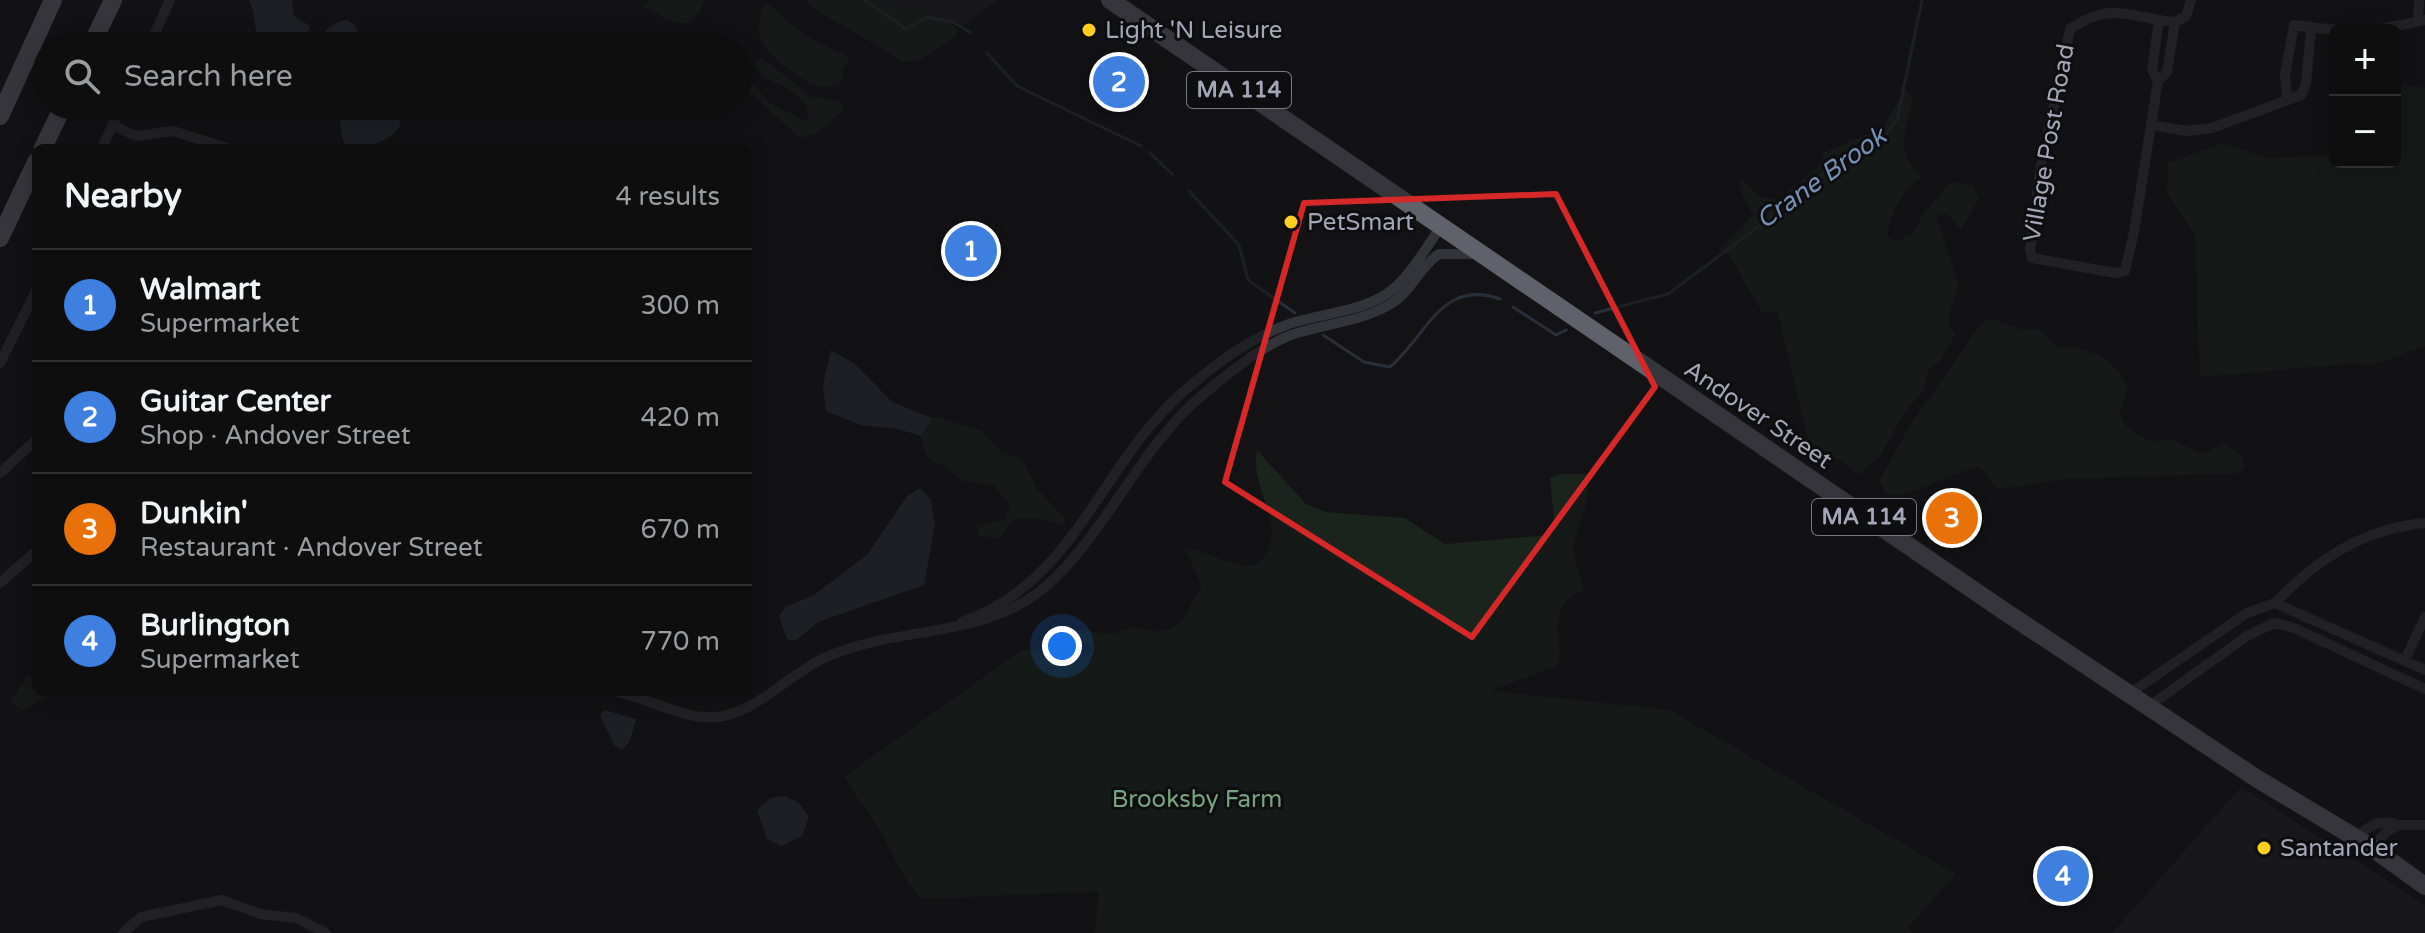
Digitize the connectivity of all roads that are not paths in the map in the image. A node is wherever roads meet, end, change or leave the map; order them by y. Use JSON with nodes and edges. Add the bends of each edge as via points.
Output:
{"nodes":[{"id":1,"x":44,"y":0,"type":"edge"},
{"id":2,"x":53,"y":0,"type":"edge"},
{"id":3,"x":113,"y":0,"type":"edge"},
{"id":4,"x":170,"y":0,"type":"edge"},
{"id":5,"x":1110,"y":0,"type":"edge"},
{"id":6,"x":2191,"y":0,"type":"edge"},
{"id":7,"x":2419,"y":0,"type":"edge"},
{"id":8,"x":2159,"y":20,"type":"junction"},
{"id":9,"x":2422,"y":20,"type":"edge"},
{"id":10,"x":2175,"y":22,"type":"junction"},
{"id":11,"x":2401,"y":25,"type":"edge"},
{"id":12,"x":2311,"y":29,"type":"junction"},
{"id":13,"x":2329,"y":30,"type":"edge"},
{"id":14,"x":38,"y":32,"type":"edge"},
{"id":15,"x":98,"y":32,"type":"edge"},
{"id":16,"x":155,"y":32,"type":"edge"},
{"id":17,"x":32,"y":46,"type":"edge"},
{"id":18,"x":2158,"y":81,"type":"junction"},
{"id":19,"x":2287,"y":100,"type":"junction"},
{"id":20,"x":0,"y":116,"type":"edge"},
{"id":21,"x":56,"y":120,"type":"edge"},
{"id":22,"x":114,"y":120,"type":"edge"},
{"id":23,"x":112,"y":125,"type":"junction"},
{"id":24,"x":2151,"y":125,"type":"junction"},
{"id":25,"x":45,"y":144,"type":"edge"},
{"id":26,"x":104,"y":144,"type":"edge"},
{"id":27,"x":214,"y":144,"type":"edge"},
{"id":28,"x":32,"y":170,"type":"edge"},
{"id":29,"x":1440,"y":228,"type":"junction"},
{"id":30,"x":0,"y":238,"type":"edge"},
{"id":31,"x":1480,"y":255,"type":"junction"},
{"id":32,"x":32,"y":300,"type":"edge"},
{"id":33,"x":0,"y":363,"type":"edge"},
{"id":34,"x":32,"y":444,"type":"edge"},
{"id":35,"x":0,"y":473,"type":"edge"},
{"id":36,"x":2425,"y":523,"type":"edge"},
{"id":37,"x":32,"y":555,"type":"edge"},
{"id":38,"x":0,"y":583,"type":"edge"},
{"id":39,"x":2275,"y":603,"type":"junction"},
{"id":40,"x":2425,"y":617,"type":"edge"},
{"id":41,"x":942,"y":629,"type":"junction"},
{"id":42,"x":2405,"y":660,"type":"junction"},
{"id":43,"x":2425,"y":670,"type":"edge"},
{"id":44,"x":2425,"y":689,"type":"edge"},
{"id":45,"x":2129,"y":694,"type":"junction"},
{"id":46,"x":630,"y":696,"type":"edge"},
{"id":47,"x":2148,"y":707,"type":"junction"},
{"id":48,"x":2400,"y":825,"type":"junction"},
{"id":49,"x":2425,"y":825,"type":"edge"},
{"id":50,"x":2364,"y":843,"type":"junction"},
{"id":51,"x":2425,"y":886,"type":"edge"},
{"id":52,"x":123,"y":933,"type":"edge"},
{"id":53,"x":326,"y":933,"type":"edge"}],
"edges":[{"from":1,"to":20,"type":"highway"},
{"from":2,"to":14,"type":"highway"},
{"from":3,"to":15,"type":"highway"},
{"from":4,"to":16,"type":"street"},
{"from":5,"to":29,"type":"highway","name":"Andover Street","number":"MA 114"},
{"from":6,"to":10,"type":"street","name":"Village Post Road","via":[[2186,16]]},
{"from":7,"to":9,"type":"street"},
{"from":8,"to":10,"type":"street","name":"Village Post Road"},
{"from":8,"to":18,"type":"street","name":"Village Post Road","via":[[2152,69]]},
{"from":8,"to":24,"type":"street","name":"Village Post Road","via":[[2124,9],[2101,11],[2066,35],[2040,171],[2032,258],[2125,271]]},
{"from":9,"to":11,"type":"street"},
{"from":10,"to":18,"type":"street","name":"Village Post Road","via":[[2167,72]]},
{"from":12,"to":13,"type":"street"},
{"from":12,"to":19,"type":"street","via":[[2306,84],[2301,95]]},
{"from":12,"to":19,"type":"street","via":[[2294,25],[2290,36]]},
{"from":17,"to":20,"type":"highway"},
{"from":18,"to":24,"type":"street","name":"Village Post Road"},
{"from":19,"to":24,"type":"street","via":[[2212,128],[2186,131]]},
{"from":21,"to":25,"type":"highway"},
{"from":22,"to":23,"type":"street"},
{"from":23,"to":26,"type":"street"},
{"from":23,"to":27,"type":"street","via":[[136,136],[173,131]]},
{"from":28,"to":30,"type":"highway"},
{"from":29,"to":31,"type":"highway","name":"Andover Street","number":"MA 114"},
{"from":29,"to":41,"type":"street","via":[[1391,291],[1264,334],[1201,377],[1153,426],[1045,570],[1000,604]]},
{"from":31,"to":41,"type":"street","via":[[1439,254],[1388,306],[1290,336],[1260,352],[1187,409],[1079,553],[1051,582],[995,619]]},
{"from":31,"to":45,"type":"highway","name":"Andover Street","number":"MA 114"},
{"from":32,"to":33,"type":"street"},
{"from":34,"to":35,"type":"street"},
{"from":36,"to":39,"type":"street","via":[[2391,529],[2335,551]]},
{"from":37,"to":38,"type":"street"},
{"from":39,"to":42,"type":"street"},
{"from":39,"to":45,"type":"street","via":[[2247,613]]},
{"from":40,"to":42,"type":"street"},
{"from":41,"to":46,"type":"street","via":[[845,649],[727,715],[687,715]]},
{"from":42,"to":43,"type":"street"},
{"from":44,"to":47,"type":"street","via":[[2274,623],[2247,636]]},
{"from":45,"to":47,"type":"highway","name":"Andover Street","number":"MA 114"},
{"from":47,"to":50,"type":"highway","name":"Andover Street","number":"MA 114"},
{"from":48,"to":49,"type":"street"},
{"from":48,"to":50,"type":"street"},
{"from":48,"to":50,"type":"street","via":[[2377,823],[2366,828]]},
{"from":50,"to":51,"type":"highway","name":"Andover Street","number":"MA 114"},
{"from":52,"to":53,"type":"street","via":[[141,917],[222,900],[260,914],[296,918]]}]}
